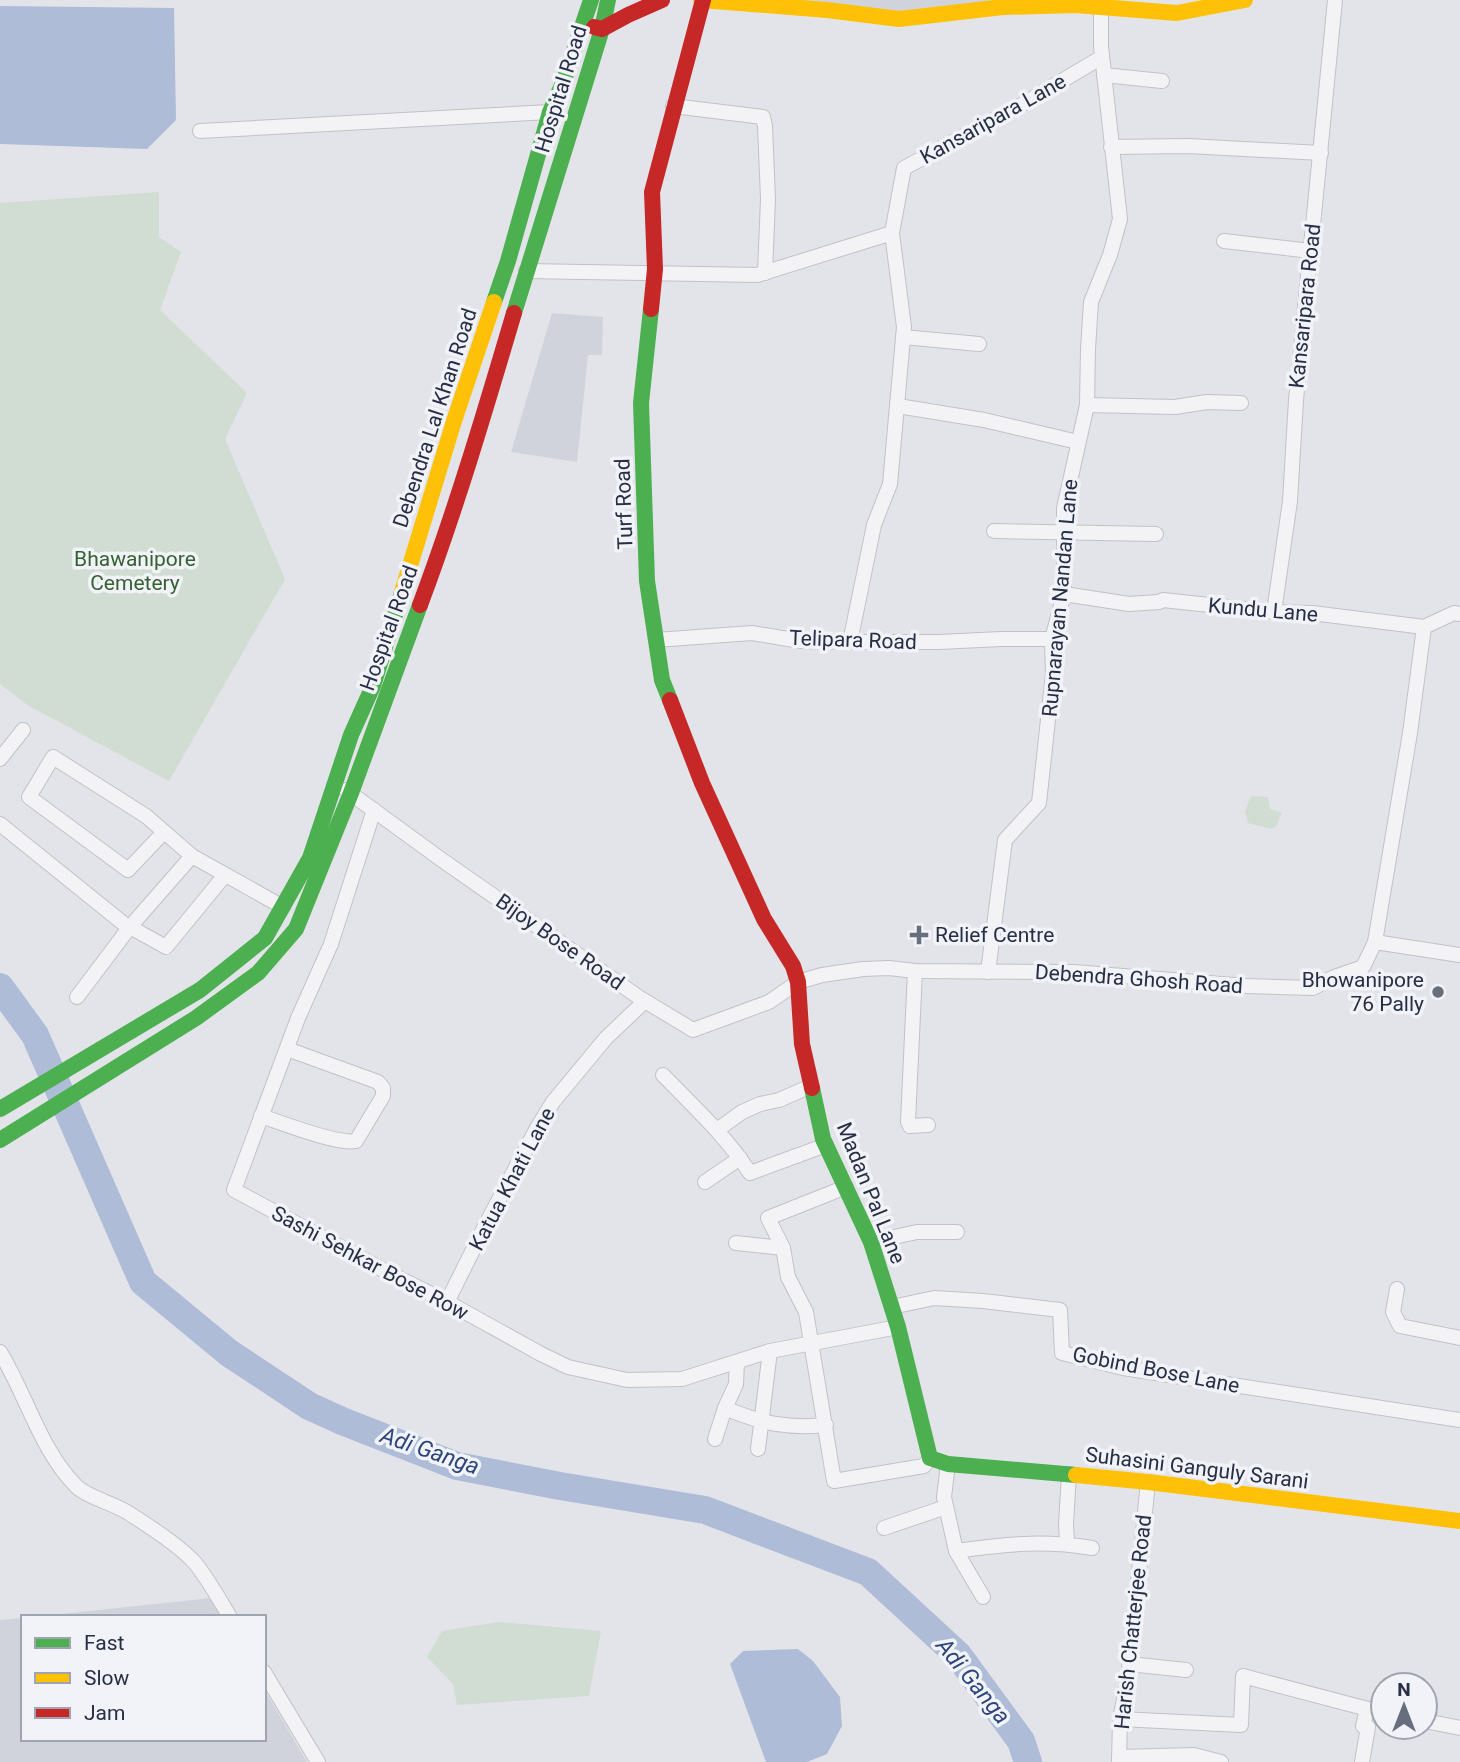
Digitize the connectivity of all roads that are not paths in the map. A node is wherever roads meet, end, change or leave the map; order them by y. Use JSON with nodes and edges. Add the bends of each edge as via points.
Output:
{"nodes":[{"id":1,"x":591,"y":0,"type":"edge"},
{"id":2,"x":608,"y":0,"type":"edge"},
{"id":3,"x":662,"y":0,"type":"edge"},
{"id":4,"x":702,"y":0,"type":"edge"},
{"id":5,"x":1244,"y":0,"type":"edge"},
{"id":6,"x":1335,"y":0,"type":"edge"},
{"id":7,"x":1101,"y":7,"type":"junction"},
{"id":8,"x":583,"y":24,"type":"junction"},
{"id":9,"x":602,"y":29,"type":"junction"},
{"id":10,"x":1102,"y":57,"type":"junction"},
{"id":11,"x":1104,"y":75,"type":"junction"},
{"id":12,"x":1162,"y":81,"type":"dead end"},
{"id":13,"x":673,"y":106,"type":"junction"},
{"id":14,"x":550,"y":111,"type":"junction"},
{"id":15,"x":200,"y":131,"type":"dead end"},
{"id":16,"x":1111,"y":147,"type":"junction"},
{"id":17,"x":1321,"y":153,"type":"junction"},
{"id":18,"x":892,"y":233,"type":"junction"},
{"id":19,"x":1224,"y":241,"type":"dead end"},
{"id":20,"x":1311,"y":251,"type":"junction"},
{"id":21,"x":526,"y":271,"type":"junction"},
{"id":22,"x":655,"y":273,"type":"junction"},
{"id":23,"x":765,"y":273,"type":"junction"},
{"id":24,"x":903,"y":337,"type":"junction"},
{"id":25,"x":979,"y":344,"type":"dead end"},
{"id":26,"x":1241,"y":403,"type":"dead end"},
{"id":27,"x":898,"y":405,"type":"junction"},
{"id":28,"x":1087,"y":405,"type":"junction"},
{"id":29,"x":1078,"y":442,"type":"junction"},
{"id":30,"x":994,"y":531,"type":"dead end"},
{"id":31,"x":1064,"y":532,"type":"junction"},
{"id":32,"x":1156,"y":534,"type":"dead end"},
{"id":33,"x":1065,"y":594,"type":"junction"},
{"id":34,"x":1274,"y":612,"type":"junction"},
{"id":35,"x":1460,"y":614,"type":"edge"},
{"id":36,"x":1424,"y":627,"type":"junction"},
{"id":37,"x":1052,"y":639,"type":"junction"},
{"id":38,"x":656,"y":640,"type":"junction"},
{"id":39,"x":850,"y":642,"type":"junction"},
{"id":40,"x":23,"y":730,"type":"dead end"},
{"id":41,"x":0,"y":759,"type":"edge"},
{"id":42,"x":335,"y":782,"type":"junction"},
{"id":43,"x":351,"y":793,"type":"junction"},
{"id":44,"x":374,"y":810,"type":"junction"},
{"id":45,"x":0,"y":824,"type":"edge"},
{"id":46,"x":164,"y":832,"type":"junction"},
{"id":47,"x":192,"y":856,"type":"junction"},
{"id":48,"x":225,"y":875,"type":"junction"},
{"id":49,"x":283,"y":907,"type":"junction"},
{"id":50,"x":130,"y":927,"type":"junction"},
{"id":51,"x":1374,"y":942,"type":"junction"},
{"id":52,"x":1460,"y":955,"type":"edge"},
{"id":53,"x":915,"y":971,"type":"junction"},
{"id":54,"x":988,"y":972,"type":"junction"},
{"id":55,"x":798,"y":982,"type":"junction"},
{"id":56,"x":77,"y":998,"type":"dead end"},
{"id":57,"x":645,"y":1001,"type":"junction"},
{"id":58,"x":287,"y":1049,"type":"junction"},
{"id":59,"x":663,"y":1074,"type":"dead end"},
{"id":60,"x":811,"y":1086,"type":"junction"},
{"id":61,"x":0,"y":1108,"type":"edge"},
{"id":62,"x":261,"y":1116,"type":"junction"},
{"id":63,"x":928,"y":1125,"type":"dead end"},
{"id":64,"x":717,"y":1130,"type":"junction"},
{"id":65,"x":6,"y":1136,"type":"edge"},
{"id":66,"x":826,"y":1145,"type":"junction"},
{"id":67,"x":740,"y":1158,"type":"junction"},
{"id":68,"x":705,"y":1182,"type":"dead end"},
{"id":69,"x":846,"y":1187,"type":"junction"},
{"id":70,"x":957,"y":1231,"type":"dead end"},
{"id":71,"x":871,"y":1242,"type":"junction"},
{"id":72,"x":736,"y":1243,"type":"dead end"},
{"id":73,"x":783,"y":1248,"type":"junction"},
{"id":74,"x":1397,"y":1289,"type":"dead end"},
{"id":75,"x":447,"y":1302,"type":"junction"},
{"id":76,"x":892,"y":1307,"type":"junction"},
{"id":77,"x":898,"y":1327,"type":"junction"},
{"id":78,"x":1460,"y":1338,"type":"edge"},
{"id":79,"x":813,"y":1343,"type":"junction"},
{"id":80,"x":769,"y":1351,"type":"junction"},
{"id":81,"x":0,"y":1352,"type":"edge"},
{"id":82,"x":737,"y":1363,"type":"junction"},
{"id":83,"x":724,"y":1408,"type":"junction"},
{"id":84,"x":1460,"y":1420,"type":"edge"},
{"id":85,"x":761,"y":1421,"type":"junction"},
{"id":86,"x":826,"y":1425,"type":"junction"},
{"id":87,"x":715,"y":1439,"type":"dead end"},
{"id":88,"x":758,"y":1449,"type":"dead end"},
{"id":89,"x":930,"y":1458,"type":"junction"},
{"id":90,"x":948,"y":1464,"type":"junction"},
{"id":91,"x":1069,"y":1474,"type":"junction"},
{"id":92,"x":1148,"y":1482,"type":"junction"},
{"id":93,"x":946,"y":1507,"type":"junction"},
{"id":94,"x":1460,"y":1521,"type":"edge"},
{"id":95,"x":884,"y":1528,"type":"dead end"},
{"id":96,"x":1067,"y":1544,"type":"junction"},
{"id":97,"x":1092,"y":1548,"type":"dead end"},
{"id":98,"x":956,"y":1551,"type":"junction"},
{"id":99,"x":983,"y":1597,"type":"dead end"},
{"id":100,"x":229,"y":1615,"type":"edge"},
{"id":101,"x":1129,"y":1664,"type":"junction"},
{"id":102,"x":1186,"y":1670,"type":"dead end"},
{"id":103,"x":266,"y":1675,"type":"edge"},
{"id":104,"x":1367,"y":1709,"type":"joint"},
{"id":105,"x":1120,"y":1719,"type":"junction"},
{"id":106,"x":1439,"y":1724,"type":"edge"},
{"id":107,"x":1460,"y":1728,"type":"edge"},
{"id":108,"x":1195,"y":1758,"type":"edge"},
{"id":109,"x":1119,"y":1760,"type":"edge"},
{"id":110,"x":318,"y":1762,"type":"edge"},
{"id":111,"x":1221,"y":1762,"type":"edge"},
{"id":112,"x":1362,"y":1762,"type":"edge"}],
"edges":[{"from":1,"to":8,"type":"street","name":"Debendra Lal Khan Road"},
{"from":2,"to":9,"type":"street","name":"Hospital Road"},
{"from":3,"to":9,"type":"street"},
{"from":4,"to":7,"type":"street","via":[[899,19],[1003,7]]},
{"from":4,"to":13,"type":"street","name":"Turf Road"},
{"from":5,"to":7,"type":"street","via":[[1177,13]]},
{"from":6,"to":17,"type":"street","name":"Kansaripara Road"},
{"from":7,"to":10,"type":"street","name":"Rupnarayan Nandan Lane"},
{"from":8,"to":9,"type":"street"},
{"from":8,"to":14,"type":"street","name":"Debendra Lal Khan Road"},
{"from":9,"to":21,"type":"street","name":"Hospital Road"},
{"from":10,"to":11,"type":"street","name":"Rupnarayan Nandan Lane"},
{"from":10,"to":18,"type":"street","name":"Kansaripara Lane","via":[[904,167]]},
{"from":11,"to":12,"type":"street"},
{"from":11,"to":16,"type":"street","name":"Rupnarayan Nandan Lane"},
{"from":13,"to":22,"type":"street","name":"Turf Road","via":[[652,192]]},
{"from":13,"to":23,"type":"street","via":[[763,117],[768,199]]},
{"from":14,"to":15,"type":"street"},
{"from":14,"to":42,"type":"street","name":"Debendra Lal Khan Road","via":[[508,261],[373,686]]},
{"from":16,"to":17,"type":"street"},
{"from":16,"to":28,"type":"street","name":"Rupnarayan Nandan Lane","via":[[1120,219],[1091,302]]},
{"from":17,"to":20,"type":"street","name":"Kansaripara Road"},
{"from":18,"to":23,"type":"street"},
{"from":18,"to":24,"type":"street"},
{"from":19,"to":20,"type":"street"},
{"from":20,"to":34,"type":"street","name":"Kansaripara Road","via":[[1290,501]]},
{"from":21,"to":22,"type":"street"},
{"from":21,"to":43,"type":"street","name":"Hospital Road","via":[[448,530]]},
{"from":22,"to":23,"type":"street"},
{"from":22,"to":38,"type":"street","name":"Turf Road","via":[[642,403],[647,581]]},
{"from":24,"to":25,"type":"street"},
{"from":24,"to":27,"type":"street"},
{"from":26,"to":28,"type":"street"},
{"from":27,"to":29,"type":"street"},
{"from":27,"to":39,"type":"street","via":[[890,484],[874,525]]},
{"from":28,"to":29,"type":"street","name":"Rupnarayan Nandan Lane"},
{"from":29,"to":31,"type":"street","name":"Rupnarayan Nandan Lane","via":[[1064,508]]},
{"from":30,"to":31,"type":"street"},
{"from":31,"to":32,"type":"street"},
{"from":31,"to":33,"type":"street","name":"Rupnarayan Nandan Lane"},
{"from":33,"to":34,"type":"street","name":"Kundu Lane","via":[[1129,604],[1163,600]]},
{"from":33,"to":37,"type":"street","name":"Rupnarayan Nandan Lane"},
{"from":34,"to":36,"type":"street","name":"Kundu Lane"},
{"from":35,"to":36,"type":"street","name":"Kundu Lane"},
{"from":36,"to":51,"type":"street"},
{"from":37,"to":39,"type":"street","name":"Telipara Road"},
{"from":37,"to":54,"type":"street","name":"Rupnarayan Nandan Lane","via":[[1040,803],[1005,840]]},
{"from":38,"to":39,"type":"street","name":"Telipara Road","via":[[752,633],[800,641]]},
{"from":38,"to":55,"type":"street","name":"Turf Road","via":[[662,680],[702,783]]},
{"from":40,"to":41,"type":"street"},
{"from":42,"to":43,"type":"street","name":"Bijoy Bose Road"},
{"from":42,"to":49,"type":"street","name":"Debendra Lal Khan Road","via":[[310,858]]},
{"from":43,"to":44,"type":"street","name":"Bijoy Bose Road"},
{"from":43,"to":65,"type":"street","name":"Hospital Road","via":[[296,929],[258,973],[196,1018]]},
{"from":44,"to":57,"type":"street","name":"Bijoy Bose Road"},
{"from":44,"to":58,"type":"street","name":"Sashi Sehkar Bose Row","via":[[331,944]]},
{"from":45,"to":50,"type":"street"},
{"from":46,"to":46,"type":"street","via":[[54,757],[29,797],[128,870]]},
{"from":46,"to":47,"type":"street"},
{"from":47,"to":48,"type":"street"},
{"from":47,"to":50,"type":"street"},
{"from":48,"to":49,"type":"street"},
{"from":48,"to":50,"type":"street","via":[[166,947]]},
{"from":49,"to":61,"type":"street","name":"Debendra Lal Khan Road","via":[[265,937],[200,990]]},
{"from":50,"to":56,"type":"street"},
{"from":51,"to":52,"type":"street"},
{"from":51,"to":54,"type":"street","name":"Debendra Ghosh Road","via":[[1363,967],[1312,988],[1074,972]]},
{"from":53,"to":54,"type":"street","name":"Debendra Ghosh Road"},
{"from":53,"to":55,"type":"street","name":"Debendra Ghosh Road","via":[[863,969]]},
{"from":53,"to":63,"type":"street","via":[[908,1122],[910,1126]]},
{"from":55,"to":57,"type":"street","name":"Bijoy Bose Road","via":[[769,1002],[693,1030]]},
{"from":55,"to":60,"type":"street","name":"Madan Pal Lane","via":[[802,1044]]},
{"from":57,"to":75,"type":"street","name":"Katua Khati Lane","via":[[606,1038],[553,1102]]},
{"from":58,"to":62,"type":"street","name":"Sashi Sehkar Bose Row"},
{"from":58,"to":62,"type":"street","via":[[378,1082],[383,1096],[356,1141],[350,1142]]},
{"from":59,"to":64,"type":"street"},
{"from":60,"to":64,"type":"street","via":[[742,1112]]},
{"from":60,"to":66,"type":"street","name":"Madan Pal Lane"},
{"from":62,"to":75,"type":"street","name":"Sashi Sehkar Bose Row","via":[[233,1191]]},
{"from":64,"to":67,"type":"street"},
{"from":66,"to":67,"type":"street","via":[[750,1173]]},
{"from":66,"to":69,"type":"street","name":"Madan Pal Lane"},
{"from":67,"to":68,"type":"street"},
{"from":69,"to":71,"type":"street","name":"Madan Pal Lane"},
{"from":69,"to":73,"type":"street","via":[[768,1218]]},
{"from":70,"to":71,"type":"street","via":[[918,1231]]},
{"from":71,"to":76,"type":"street","name":"Madan Pal Lane"},
{"from":72,"to":73,"type":"street"},
{"from":73,"to":79,"type":"street","via":[[788,1277],[806,1312]]},
{"from":74,"to":78,"type":"street","via":[[1392,1312],[1400,1326]]},
{"from":75,"to":82,"type":"street","name":"Sashi Sehkar Bose Row","via":[[568,1367],[627,1380],[682,1378]]},
{"from":76,"to":77,"type":"street","name":"Madan Pal Lane"},
{"from":76,"to":84,"type":"street","name":"Gobind Bose Lane","via":[[934,1298],[1060,1310],[1062,1353],[1123,1368]]},
{"from":77,"to":79,"type":"street","name":"Sashi Sehkar Bose Row"},
{"from":77,"to":89,"type":"street","name":"Madan Pal Lane"},
{"from":79,"to":80,"type":"street","name":"Sashi Sehkar Bose Row"},
{"from":79,"to":86,"type":"street"},
{"from":80,"to":82,"type":"street","name":"Sashi Sehkar Bose Row"},
{"from":80,"to":85,"type":"street"},
{"from":81,"to":100,"type":"street","via":[[35,1424],[79,1489],[128,1512],[171,1542],[194,1562]]},
{"from":82,"to":83,"type":"street","via":[[736,1384]]},
{"from":83,"to":85,"type":"street"},
{"from":83,"to":87,"type":"street"},
{"from":85,"to":86,"type":"street","via":[[780,1426]]},
{"from":85,"to":88,"type":"street"},
{"from":86,"to":89,"type":"street","via":[[834,1481],[924,1466]]},
{"from":89,"to":90,"type":"street","name":"Suhasini Ganguly Sarani"},
{"from":90,"to":91,"type":"street","name":"Suhasini Ganguly Sarani"},
{"from":90,"to":93,"type":"street"},
{"from":91,"to":92,"type":"street","name":"Suhasini Ganguly Sarani"},
{"from":91,"to":96,"type":"street"},
{"from":92,"to":94,"type":"street","name":"Suhasini Ganguly Sarani"},
{"from":92,"to":101,"type":"street","name":"Harish Chatterjee Road"},
{"from":93,"to":95,"type":"street"},
{"from":93,"to":98,"type":"street"},
{"from":96,"to":97,"type":"street"},
{"from":96,"to":98,"type":"street","via":[[1007,1544]]},
{"from":98,"to":99,"type":"street"},
{"from":101,"to":102,"type":"street"},
{"from":101,"to":105,"type":"street","name":"Harish Chatterjee Road"},
{"from":103,"to":110,"type":"street"},
{"from":104,"to":105,"type":"street","via":[[1243,1676],[1241,1725]]},
{"from":104,"to":112,"type":"street"},
{"from":105,"to":109,"type":"street","name":"Harish Chatterjee Road"},
{"from":106,"to":107,"type":"street"},
{"from":108,"to":109,"type":"street"},
{"from":108,"to":111,"type":"street"}]}
